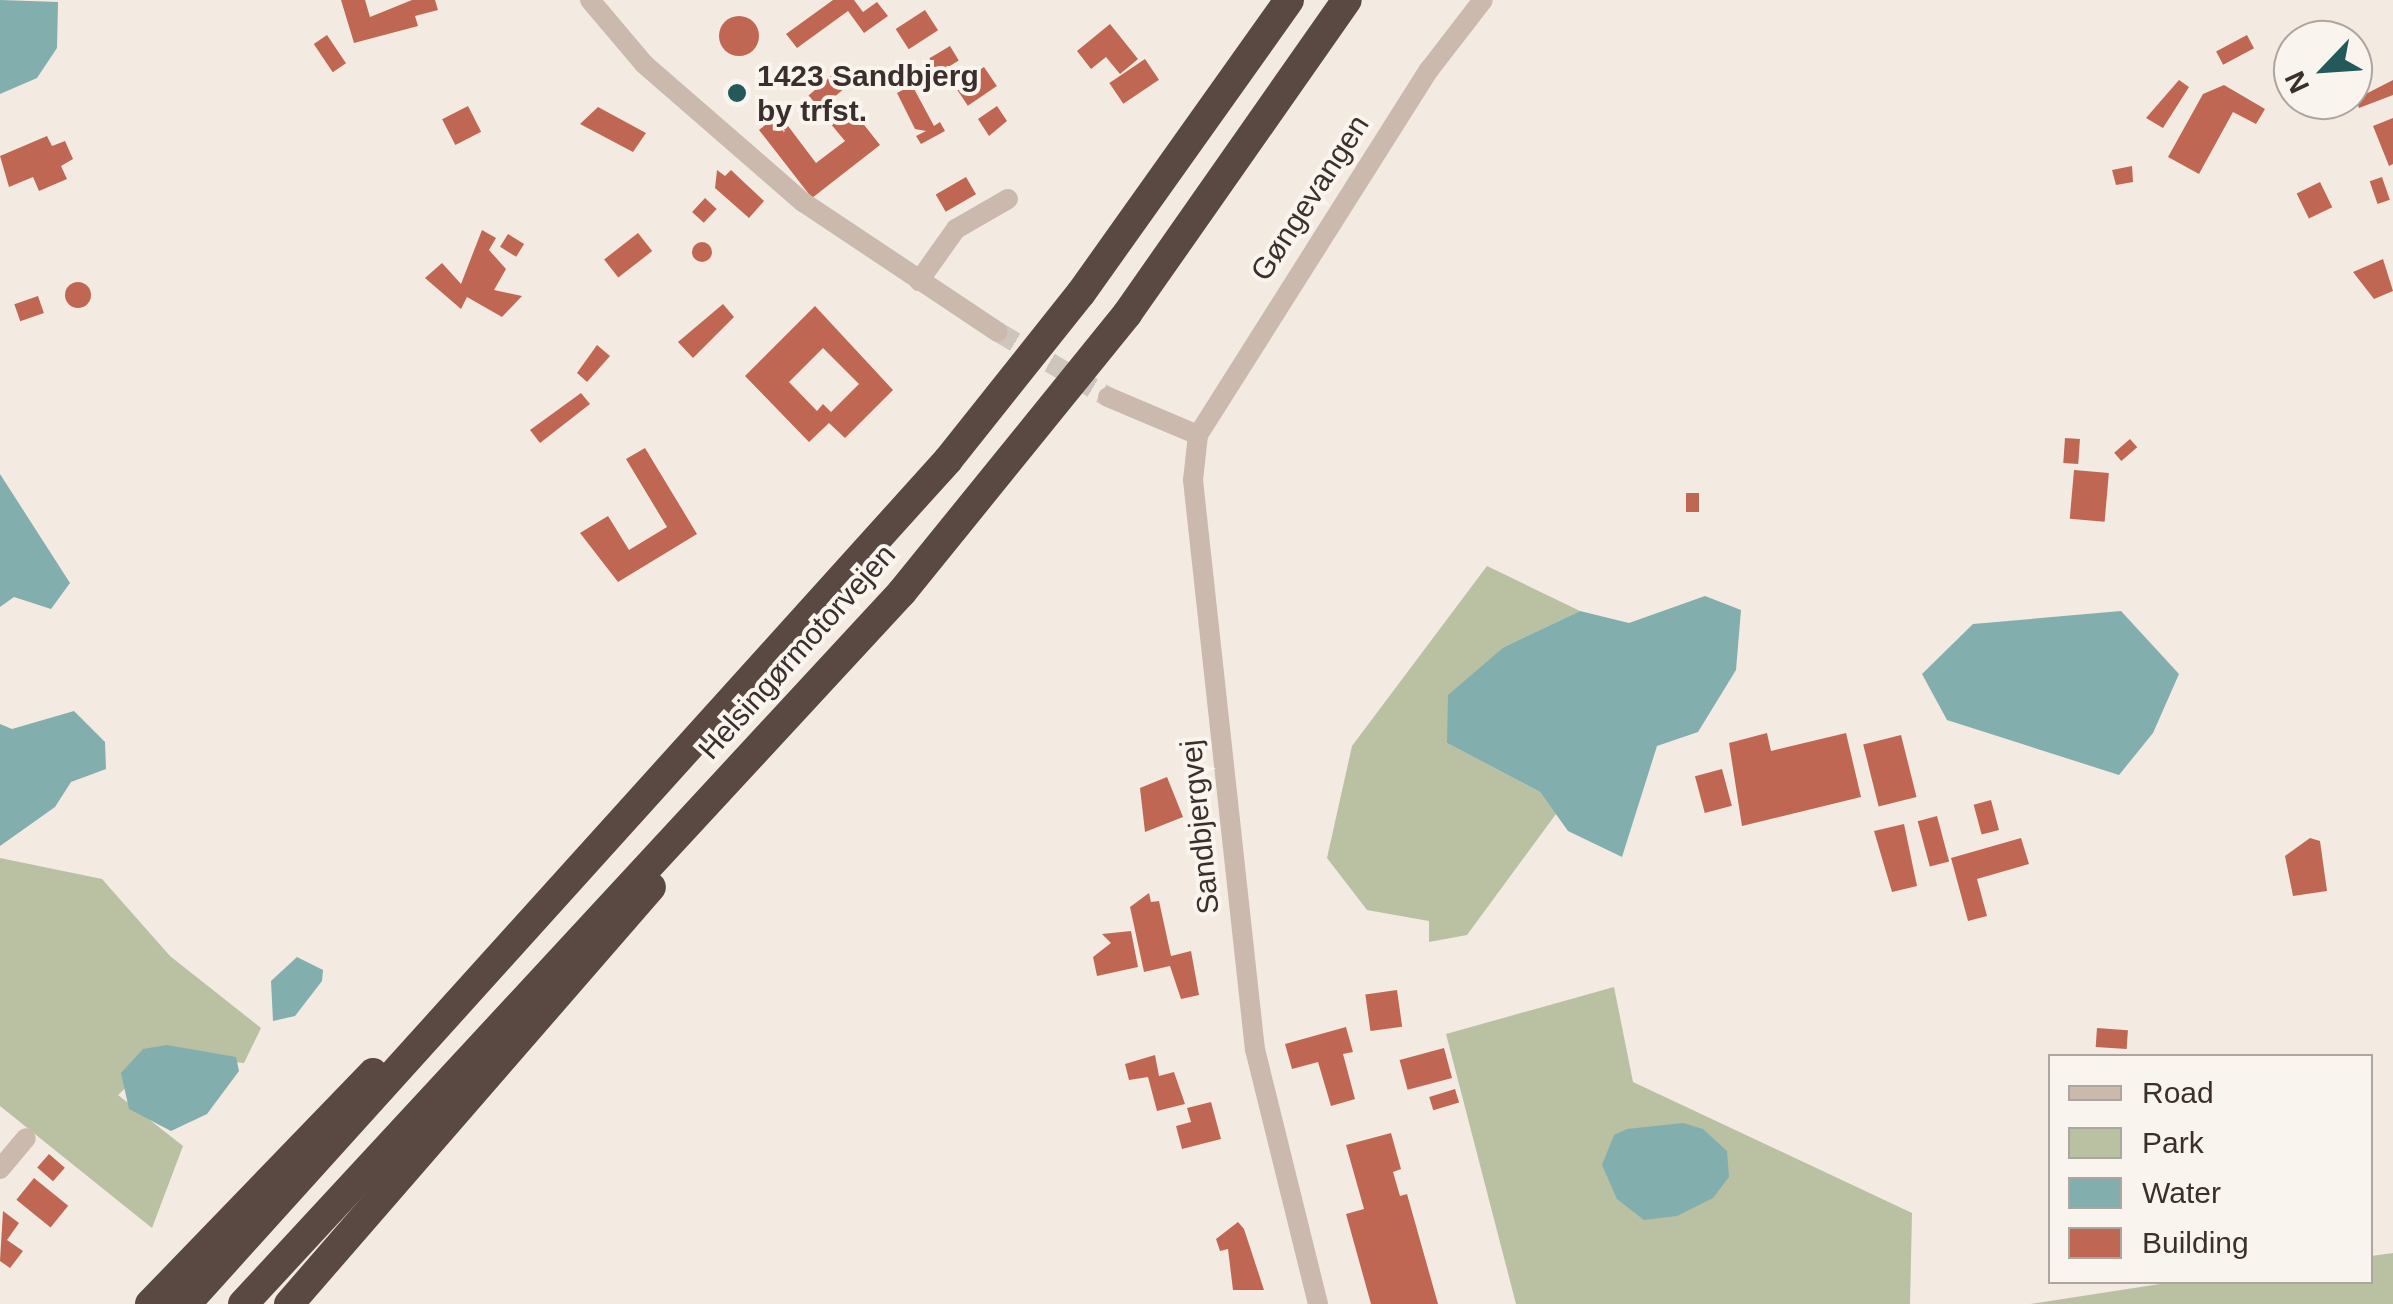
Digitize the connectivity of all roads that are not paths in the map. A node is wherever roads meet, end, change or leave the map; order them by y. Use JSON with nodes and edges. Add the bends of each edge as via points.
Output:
{"nodes":[{"id":1,"x":590,"y":0,"type":"edge"},
{"id":2,"x":1289,"y":0,"type":"edge"},
{"id":3,"x":1347,"y":0,"type":"edge"},
{"id":4,"x":1483,"y":0,"type":"edge"},
{"id":5,"x":1008,"y":199,"type":"dead end"},
{"id":6,"x":920,"y":281,"type":"junction"},
{"id":7,"x":998,"y":332,"type":"tunnel mouth"},
{"id":8,"x":1108,"y":397,"type":"tunnel mouth"},
{"id":9,"x":1198,"y":435,"type":"junction"},
{"id":10,"x":726,"y":783,"type":"junction"},
{"id":11,"x":453,"y":1008,"type":"junction"},
{"id":12,"x":26,"y":1138,"type":"dead end"},
{"id":13,"x":0,"y":1169,"type":"edge"},
{"id":14,"x":150,"y":1304,"type":"edge"},
{"id":15,"x":186,"y":1304,"type":"edge"},
{"id":16,"x":242,"y":1304,"type":"edge"},
{"id":17,"x":288,"y":1304,"type":"edge"},
{"id":18,"x":1318,"y":1304,"type":"edge"}],
"edges":[{"from":1,"to":6,"type":"street","via":[[644,64],[803,202]]},
{"from":2,"to":11,"type":"highway","name":"Helsingørmotorvejen","via":[[1080,293],[948,460]]},
{"from":3,"to":10,"type":"highway","name":"Helsingørmotorvejen","via":[[1028,440]]},
{"from":4,"to":9,"type":"street","name":"Gøngevangen","via":[[1418,86]]},
{"from":5,"to":6,"type":"street","via":[[956,229]]},
{"from":6,"to":7,"type":"street"},
{"from":8,"to":9,"type":"street"},
{"from":9,"to":18,"type":"street","name":"Sandbjergvej","via":[[1193,480],[1255,1050]]},
{"from":10,"to":16,"type":"highway","name":"Helsingørmotorvejen"},
{"from":10,"to":17,"type":"highway","via":[[620,930]]},
{"from":11,"to":14,"type":"highway","via":[[400,1045]]},
{"from":11,"to":15,"type":"highway","name":"Helsingørmotorvejen"},
{"from":12,"to":13,"type":"street"}]}
